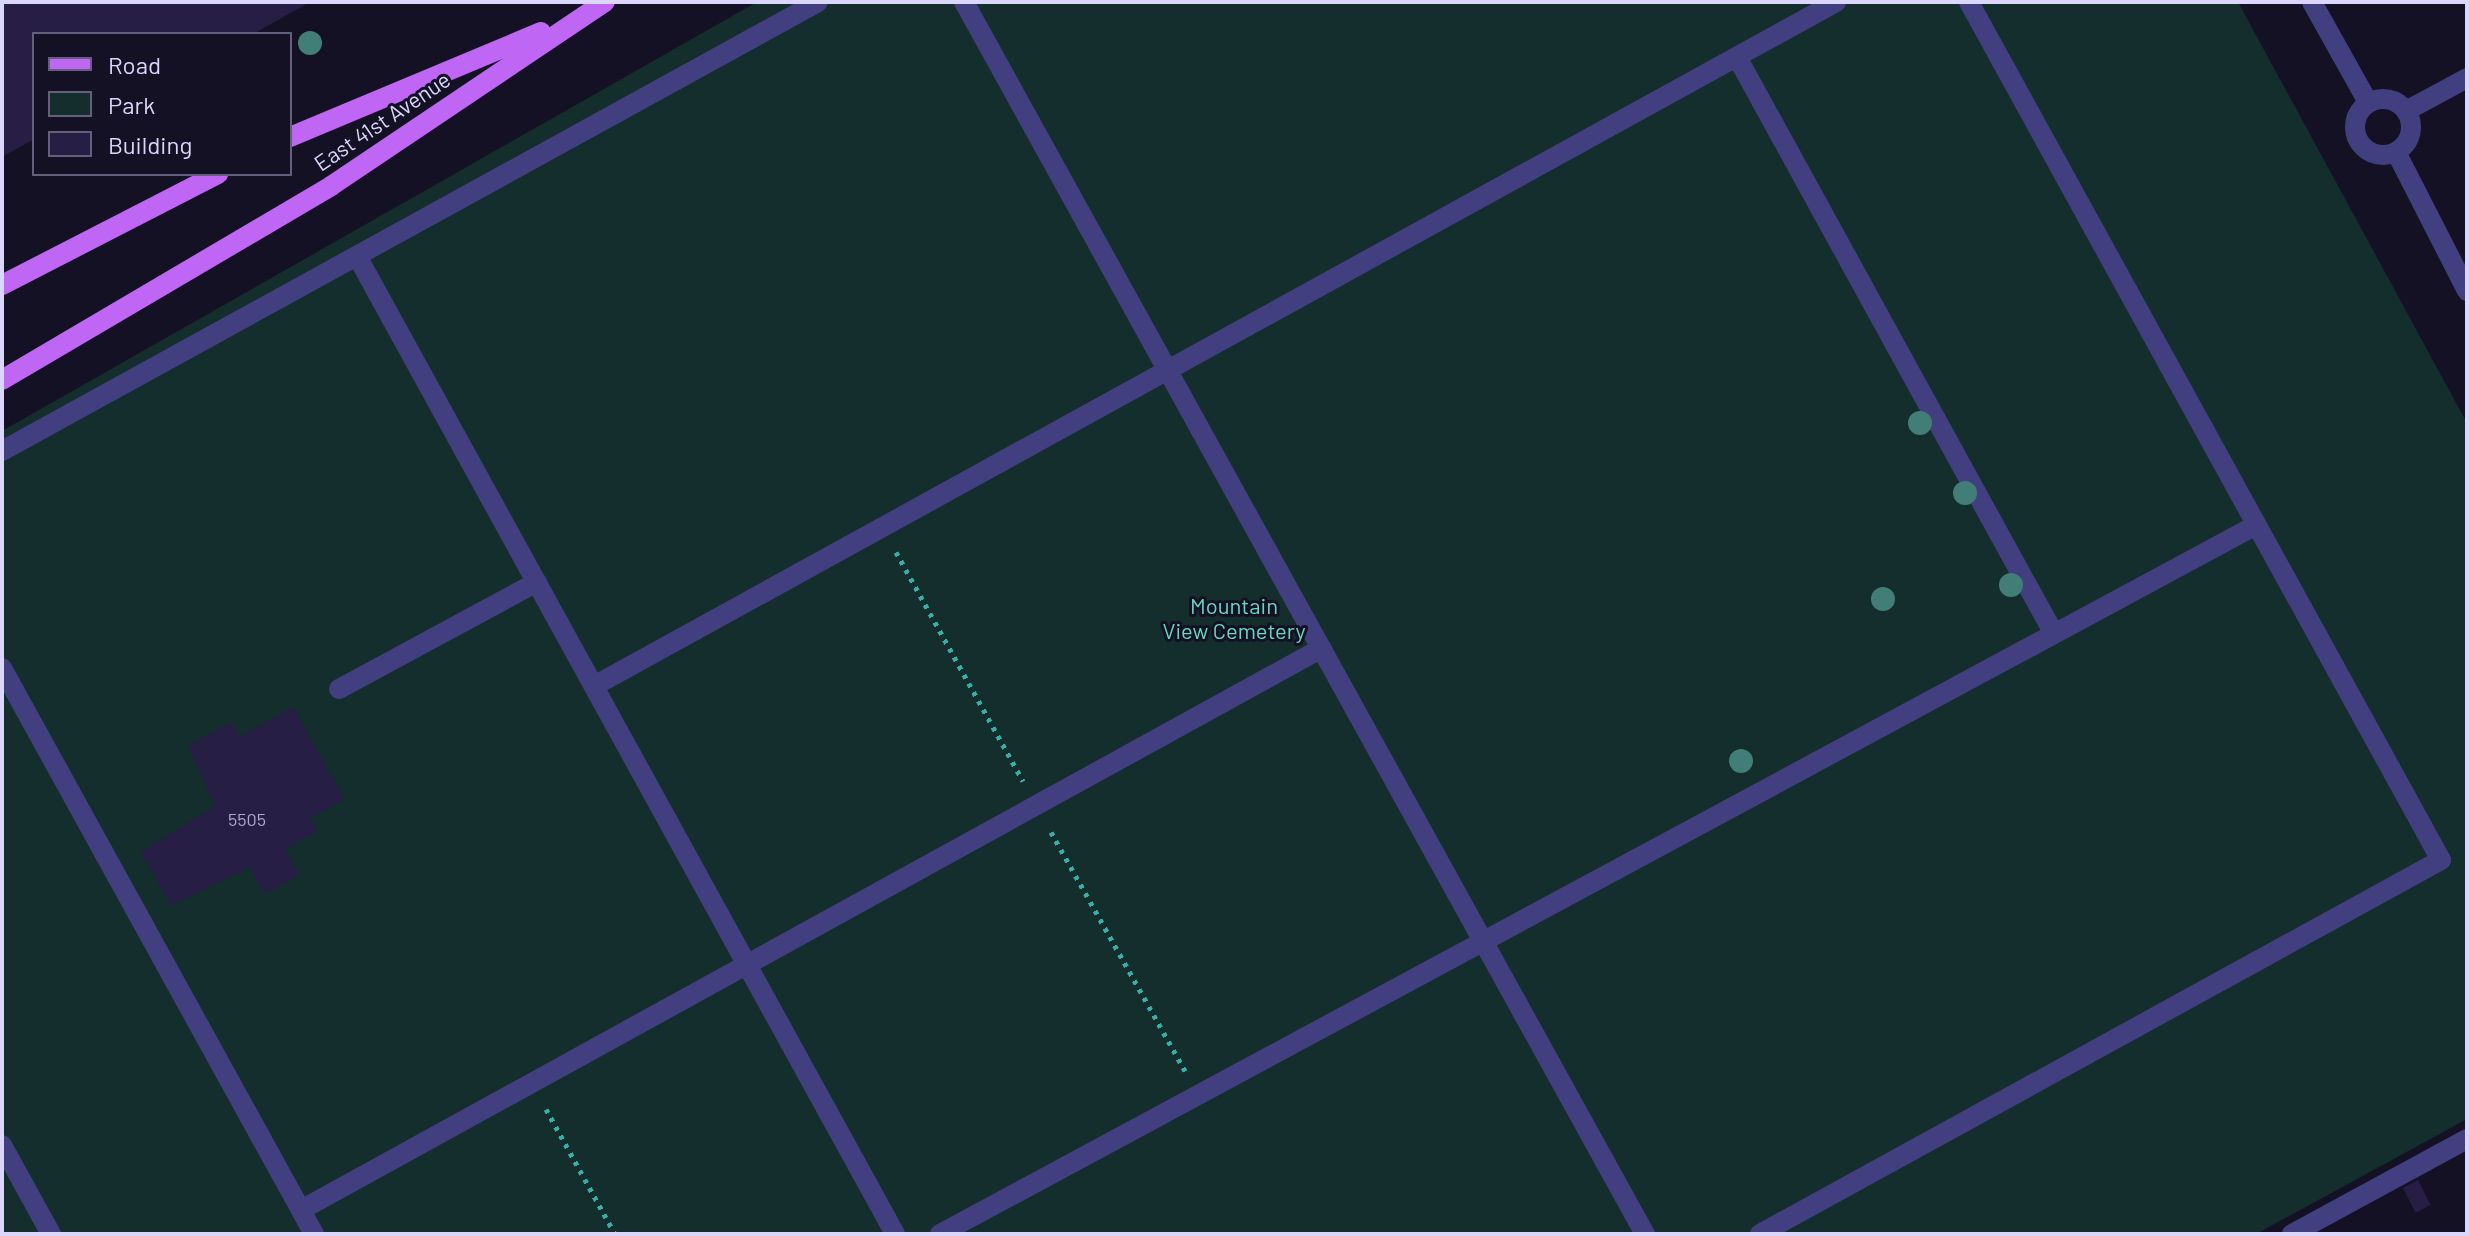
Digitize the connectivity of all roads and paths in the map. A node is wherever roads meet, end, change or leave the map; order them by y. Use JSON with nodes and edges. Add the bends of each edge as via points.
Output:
{"nodes":[{"id":1,"x":605,"y":2,"type":"edge"},
{"id":2,"x":818,"y":2,"type":"edge"},
{"id":3,"x":964,"y":2,"type":"edge"},
{"id":4,"x":1836,"y":2,"type":"edge"},
{"id":5,"x":1969,"y":2,"type":"edge"},
{"id":6,"x":2312,"y":2,"type":"edge"},
{"id":7,"x":578,"y":17,"type":"junction"},
{"id":8,"x":1737,"y":57,"type":"junction"},
{"id":9,"x":2467,"y":78,"type":"edge"},
{"id":10,"x":2368,"y":102,"type":"junction"},
{"id":11,"x":2406,"y":111,"type":"junction"},
{"id":12,"x":292,"y":136,"type":"edge"},
{"id":13,"x":2396,"y":152,"type":"junction"},
{"id":14,"x":214,"y":176,"type":"edge"},
{"id":15,"x":357,"y":256,"type":"junction"},
{"id":16,"x":2,"y":285,"type":"edge"},
{"id":17,"x":2467,"y":291,"type":"edge"},
{"id":18,"x":1169,"y":369,"type":"junction"},
{"id":19,"x":2,"y":380,"type":"edge"},
{"id":20,"x":2,"y":451,"type":"edge"},
{"id":21,"x":2256,"y":525,"type":"junction"},
{"id":22,"x":537,"y":582,"type":"junction"},
{"id":23,"x":2053,"y":632,"type":"junction"},
{"id":24,"x":1322,"y":648,"type":"junction"},
{"id":25,"x":2,"y":668,"type":"edge"},
{"id":26,"x":594,"y":686,"type":"junction"},
{"id":27,"x":339,"y":689,"type":"dead end"},
{"id":28,"x":1477,"y":938,"type":"junction"},
{"id":29,"x":747,"y":965,"type":"junction"},
{"id":30,"x":532,"y":1083,"type":"junction"},
{"id":31,"x":2467,"y":1139,"type":"edge"},
{"id":32,"x":2,"y":1145,"type":"edge"},
{"id":33,"x":301,"y":1210,"type":"junction"},
{"id":34,"x":51,"y":1234,"type":"edge"},
{"id":35,"x":314,"y":1234,"type":"edge"},
{"id":36,"x":615,"y":1234,"type":"edge"},
{"id":37,"x":895,"y":1234,"type":"edge"},
{"id":38,"x":940,"y":1234,"type":"edge"},
{"id":39,"x":1645,"y":1234,"type":"edge"},
{"id":40,"x":1760,"y":1234,"type":"edge"},
{"id":41,"x":2292,"y":1234,"type":"edge"}],
"edges":[{"from":1,"to":7,"type":"main road","name":"East 41st Avenue"},
{"from":2,"to":15,"type":"street"},
{"from":3,"to":18,"type":"street"},
{"from":4,"to":8,"type":"street"},
{"from":5,"to":21,"type":"street"},
{"from":6,"to":10,"type":"street"},
{"from":7,"to":12,"type":"main road","name":"East 41st Avenue"},
{"from":7,"to":19,"type":"main road","name":"East 41st Avenue","via":[[331,186]]},
{"from":8,"to":18,"type":"street"},
{"from":8,"to":23,"type":"street"},
{"from":9,"to":11,"type":"street"},
{"from":10,"to":11,"type":"street","via":[[2393,100]]},
{"from":10,"to":13,"type":"street","via":[[2356,117],[2360,145],[2377,154]]},
{"from":11,"to":13,"type":"street","via":[[2411,129]]},
{"from":13,"to":17,"type":"street"},
{"from":14,"to":16,"type":"main road"},
{"from":15,"to":20,"type":"street"},
{"from":15,"to":22,"type":"street"},
{"from":18,"to":24,"type":"street"},
{"from":18,"to":26,"type":"street"},
{"from":21,"to":23,"type":"street"},
{"from":21,"to":40,"type":"street","via":[[2441,860]]},
{"from":22,"to":26,"type":"street"},
{"from":22,"to":27,"type":"street"},
{"from":23,"to":28,"type":"street"},
{"from":24,"to":28,"type":"street"},
{"from":24,"to":29,"type":"street"},
{"from":25,"to":33,"type":"street"},
{"from":26,"to":29,"type":"street"},
{"from":28,"to":38,"type":"street"},
{"from":28,"to":39,"type":"street"},
{"from":29,"to":30,"type":"street"},
{"from":29,"to":37,"type":"street"},
{"from":30,"to":33,"type":"street"},
{"from":30,"to":36,"type":"path"},
{"from":31,"to":41,"type":"street"},
{"from":32,"to":34,"type":"street"},
{"from":33,"to":35,"type":"street"}]}
